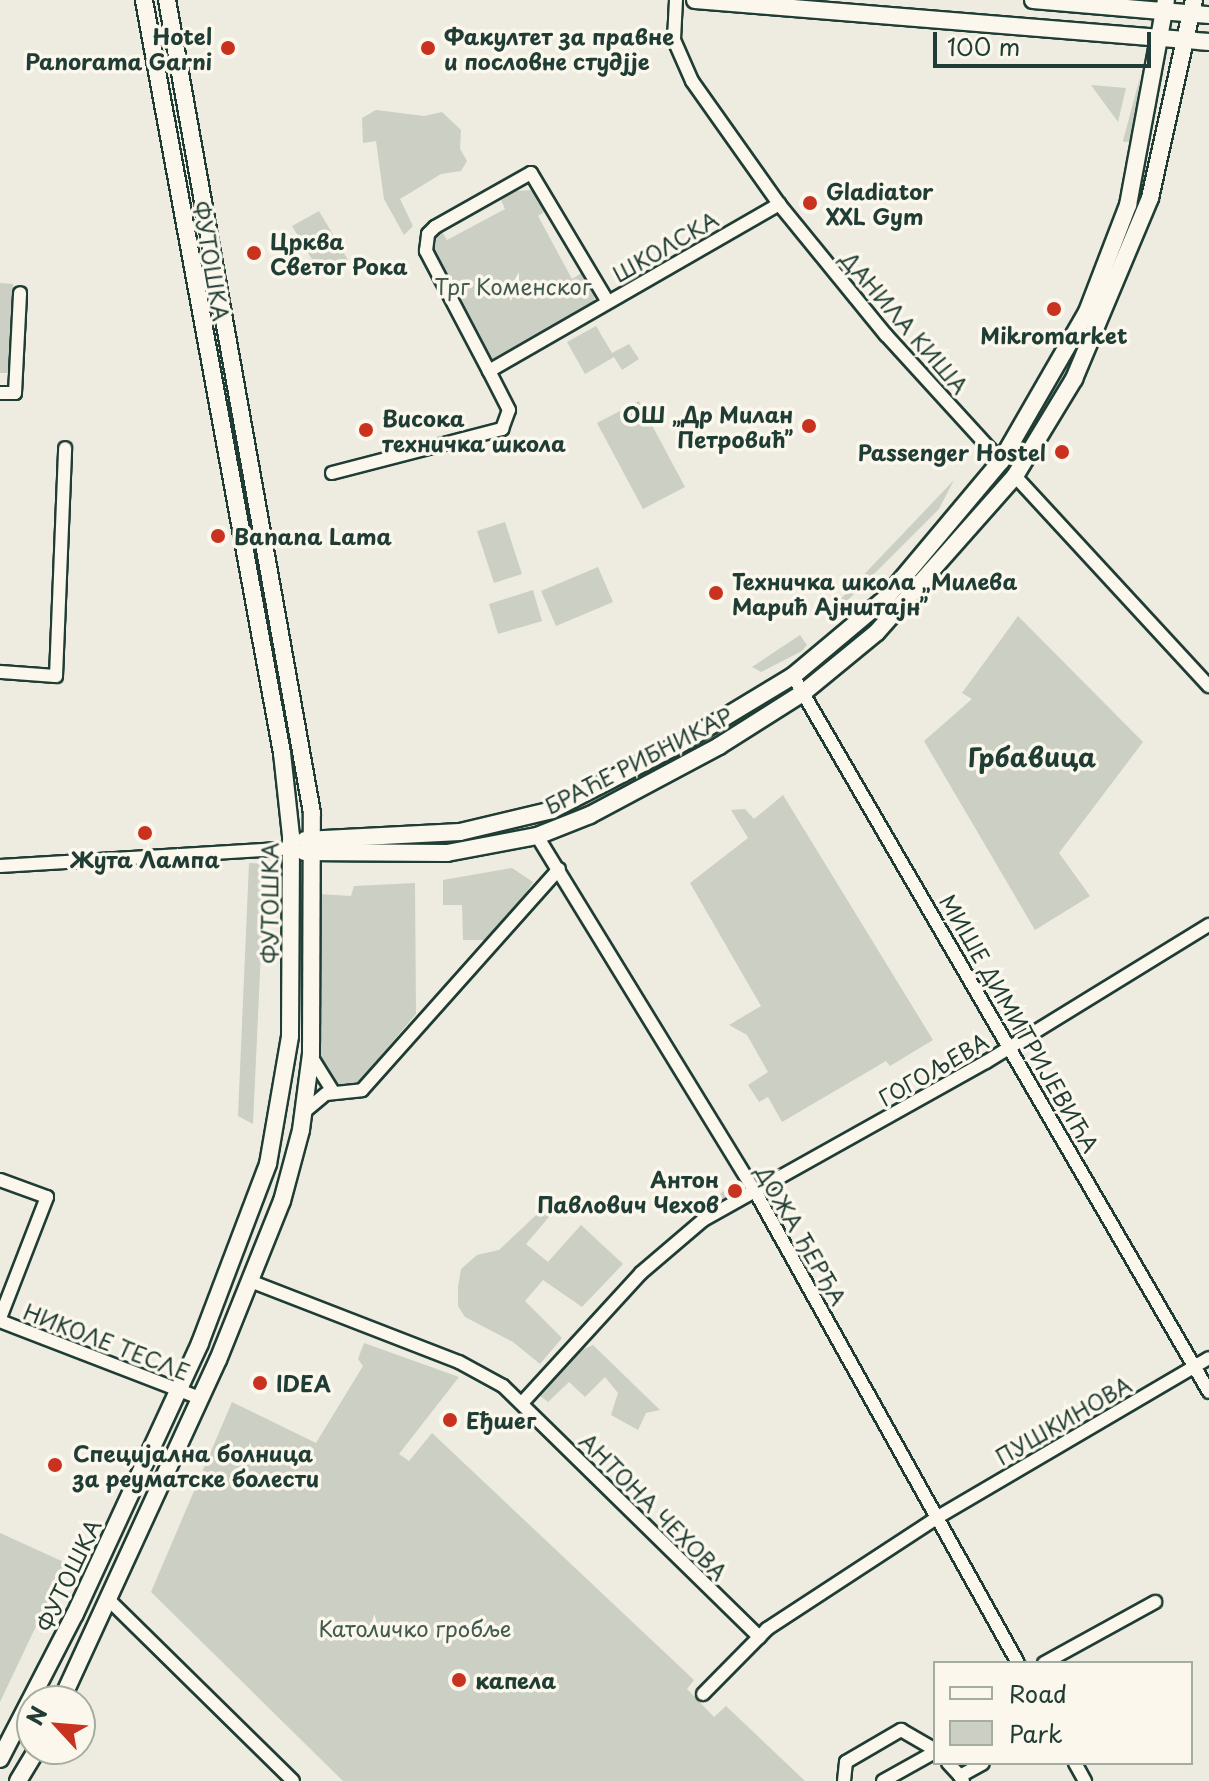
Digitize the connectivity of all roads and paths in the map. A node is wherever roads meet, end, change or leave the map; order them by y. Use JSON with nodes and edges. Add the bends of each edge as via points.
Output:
{"nodes":[{"id":1,"x":144,"y":0,"type":"edge"},
{"id":2,"x":167,"y":0,"type":"edge"},
{"id":3,"x":676,"y":0,"type":"edge"},
{"id":4,"x":695,"y":0,"type":"edge"},
{"id":5,"x":1033,"y":0,"type":"edge"},
{"id":6,"x":1166,"y":6,"type":"edge"},
{"id":7,"x":1198,"y":10,"type":"edge"},
{"id":8,"x":1161,"y":37,"type":"junction"},
{"id":9,"x":1187,"y":40,"type":"junction"},
{"id":10,"x":1209,"y":42,"type":"edge"},
{"id":11,"x":779,"y":204,"type":"junction"},
{"id":12,"x":20,"y":293,"type":"dead end"},
{"id":13,"x":608,"y":302,"type":"junction"},
{"id":14,"x":489,"y":371,"type":"junction"},
{"id":15,"x":0,"y":393,"type":"edge"},
{"id":16,"x":65,"y":448,"type":"dead end"},
{"id":17,"x":1001,"y":461,"type":"junction"},
{"id":18,"x":332,"y":473,"type":"dead end"},
{"id":19,"x":1015,"y":476,"type":"junction"},
{"id":20,"x":0,"y":672,"type":"edge"},
{"id":21,"x":793,"y":676,"type":"junction"},
{"id":22,"x":1209,"y":686,"type":"edge"},
{"id":23,"x":804,"y":692,"type":"junction"},
{"id":24,"x":313,"y":836,"type":"junction"},
{"id":25,"x":537,"y":836,"type":"junction"},
{"id":26,"x":291,"y":848,"type":"junction"},
{"id":27,"x":314,"y":856,"type":"junction"},
{"id":28,"x":0,"y":866,"type":"edge"},
{"id":29,"x":559,"y":869,"type":"junction"},
{"id":30,"x":1209,"y":925,"type":"edge"},
{"id":31,"x":1010,"y":1047,"type":"junction"},
{"id":32,"x":311,"y":1054,"type":"junction"},
{"id":33,"x":333,"y":1092,"type":"junction"},
{"id":34,"x":303,"y":1113,"type":"junction"},
{"id":35,"x":0,"y":1180,"type":"edge"},
{"id":36,"x":756,"y":1193,"type":"junction"},
{"id":37,"x":250,"y":1281,"type":"junction"},
{"id":38,"x":0,"y":1320,"type":"edge"},
{"id":39,"x":1209,"y":1358,"type":"edge"},
{"id":40,"x":1194,"y":1367,"type":"junction"},
{"id":41,"x":177,"y":1390,"type":"junction"},
{"id":42,"x":1209,"y":1392,"type":"edge"},
{"id":43,"x":200,"y":1398,"type":"junction"},
{"id":44,"x":522,"y":1403,"type":"junction"},
{"id":45,"x":938,"y":1517,"type":"junction"},
{"id":46,"x":111,"y":1602,"type":"junction"},
{"id":47,"x":1155,"y":1602,"type":"dead end"},
{"id":48,"x":759,"y":1637,"type":"junction"},
{"id":49,"x":1017,"y":1661,"type":"edge"},
{"id":50,"x":1048,"y":1661,"type":"edge"},
{"id":51,"x":69,"y":1685,"type":"edge"},
{"id":52,"x":703,"y":1694,"type":"dead end"},
{"id":53,"x":933,"y":1750,"type":"edge"},
{"id":54,"x":933,"y":1752,"type":"edge"},
{"id":55,"x":0,"y":1759,"type":"edge"},
{"id":56,"x":980,"y":1765,"type":"edge"},
{"id":57,"x":962,"y":1778,"type":"edge"},
{"id":58,"x":293,"y":1781,"type":"edge"},
{"id":59,"x":844,"y":1781,"type":"edge"},
{"id":60,"x":883,"y":1781,"type":"edge"}],
"edges":[{"from":1,"to":26,"type":"main road","name":"ФУТОШКА","via":[[282,753]]},
{"from":2,"to":24,"type":"main road","name":"ФУТОШКА","via":[[303,752]]},
{"from":3,"to":11,"type":"street","name":"ДАНИЛА КИША","via":[[674,40],[680,62]]},
{"from":4,"to":8,"type":"main road"},
{"from":5,"to":6,"type":"main road"},
{"from":6,"to":7,"type":"main road"},
{"from":6,"to":8,"type":"main road","name":"БРАЋЕ РИБНИКАР"},
{"from":7,"to":9,"type":"main road","name":"БРАЋЕ РИБНИКАР"},
{"from":8,"to":9,"type":"main road"},
{"from":8,"to":17,"type":"main road","name":"БРАЋЕ РИБНИКАР","via":[[1138,163],[1116,242],[1079,326]]},
{"from":9,"to":10,"type":"main road"},
{"from":9,"to":19,"type":"main road","name":"БРАЋЕ РИБНИКАР","via":[[1158,173],[1130,255],[1074,379]]},
{"from":11,"to":13,"type":"street","name":"ШКОЛСКА"},
{"from":11,"to":17,"type":"street","name":"ДАНИЛА КИША","via":[[886,335]]},
{"from":12,"to":15,"type":"street","via":[[15,393]]},
{"from":13,"to":14,"type":"street","name":"ШКОЛСКА"},
{"from":13,"to":14,"type":"street","via":[[531,173],[435,227],[426,251]]},
{"from":14,"to":18,"type":"street","via":[[509,410],[502,429]]},
{"from":16,"to":20,"type":"street","via":[[56,676]]},
{"from":17,"to":21,"type":"main road","name":"БРАЋЕ РИБНИКАР","via":[[886,598]]},
{"from":19,"to":22,"type":"street"},
{"from":19,"to":23,"type":"main road","name":"БРАЋЕ РИБНИКАР","via":[[906,603]]},
{"from":21,"to":23,"type":"street","name":"МИШЕ ДИМИТРИЈЕВИЋА"},
{"from":21,"to":24,"type":"main road","name":"БРАЋЕ РИБНИКАР","via":[[682,743],[552,810],[460,832]]},
{"from":23,"to":25,"type":"main road","name":"БРАЋЕ РИБНИКАР","via":[[719,746],[590,815]]},
{"from":23,"to":31,"type":"street","name":"МИШЕ ДИМИТРИЈЕВИЋА"},
{"from":24,"to":26,"type":"main road","name":"БРАЋЕ РИБНИКАР"},
{"from":24,"to":27,"type":"main road","name":"ФУТОШКА"},
{"from":25,"to":27,"type":"main road","name":"БРАЋЕ РИБНИКАР","via":[[447,853]]},
{"from":25,"to":29,"type":"street","name":"ДОЖА ЂЕРЂА"},
{"from":26,"to":27,"type":"main road","name":"БРАЋЕ РИБНИКАР"},
{"from":26,"to":28,"type":"street"},
{"from":26,"to":41,"type":"main road","name":"ФУТОШКА","via":[[290,1036],[277,1128],[258,1195]]},
{"from":27,"to":32,"type":"main road","name":"ФУТОШКА"},
{"from":29,"to":33,"type":"street","via":[[362,1090]]},
{"from":29,"to":36,"type":"street","name":"ДОЖА ЂЕРЂА"},
{"from":30,"to":31,"type":"street","name":"ГОГОЉЕВА"},
{"from":31,"to":36,"type":"street","name":"ГОГОЉЕВА"},
{"from":31,"to":40,"type":"street","name":"МИШЕ ДИМИТРИЈЕВИЋА"},
{"from":32,"to":33,"type":"street"},
{"from":32,"to":34,"type":"main road","name":"ФУТОШКА"},
{"from":33,"to":34,"type":"street"},
{"from":34,"to":37,"type":"main road","name":"ФУТОШКА","via":[[282,1201]]},
{"from":35,"to":38,"type":"street","via":[[47,1197]]},
{"from":36,"to":44,"type":"street","via":[[703,1220],[641,1273]]},
{"from":36,"to":45,"type":"street","name":"ДОЖА ЂЕРЂА"},
{"from":37,"to":43,"type":"main road","name":"ФУТОШКА"},
{"from":37,"to":44,"type":"street","name":"АНТОНА ЧЕХОВА","via":[[474,1369]]},
{"from":38,"to":41,"type":"street","name":"НИКОЛЕ ТЕСЛЕ"},
{"from":39,"to":40,"type":"street","name":"ПУШКИНОВА"},
{"from":40,"to":42,"type":"street","name":"МИШЕ ДИМИТРИЈЕВИЋА"},
{"from":40,"to":45,"type":"street","name":"ПУШКИНОВА"},
{"from":41,"to":43,"type":"street","name":"НИКОЛЕ ТЕСЛЕ"},
{"from":41,"to":55,"type":"main road","name":"ФУТОШКА","via":[[75,1614]]},
{"from":43,"to":46,"type":"main road","name":"ФУТОШКА"},
{"from":44,"to":48,"type":"street","name":"АНТОНА ЧЕХОВА"},
{"from":45,"to":48,"type":"street"},
{"from":45,"to":49,"type":"street","name":"ДОЖА ЂЕРЂА"},
{"from":46,"to":51,"type":"main road","name":"ФУТОШКА"},
{"from":46,"to":58,"type":"street"},
{"from":47,"to":50,"type":"street"},
{"from":48,"to":52,"type":"street"},
{"from":53,"to":59,"type":"street","via":[[901,1730],[846,1762]]},
{"from":54,"to":60,"type":"street"},
{"from":56,"to":57,"type":"street"}]}
